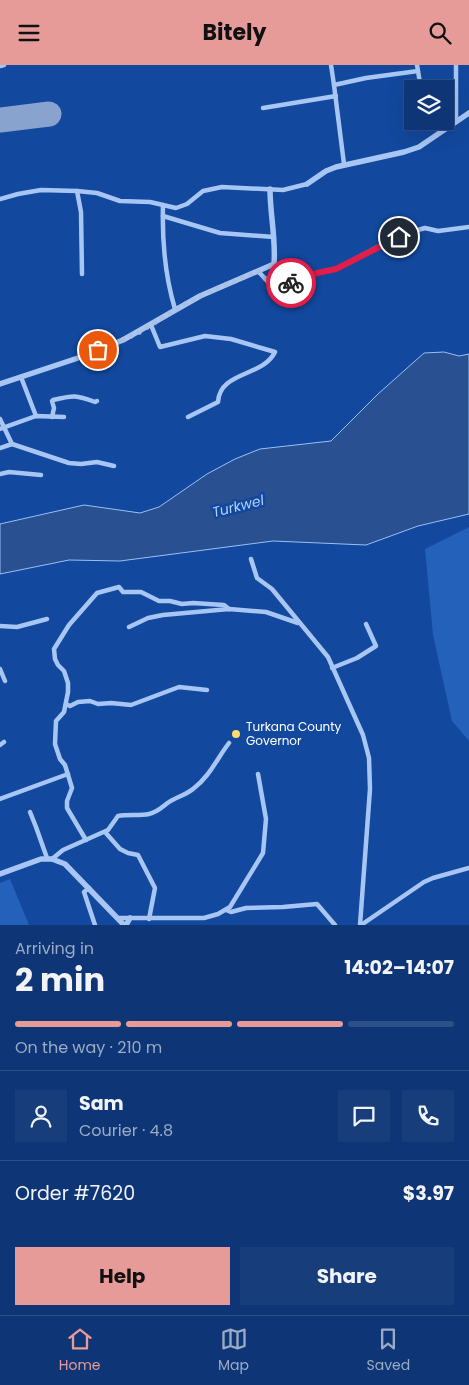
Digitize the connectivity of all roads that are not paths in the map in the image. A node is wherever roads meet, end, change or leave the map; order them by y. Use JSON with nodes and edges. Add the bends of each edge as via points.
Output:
{"nodes":[{"id":1,"x":0,"y":65,"type":"edge"},
{"id":2,"x":4,"y":65,"type":"edge"},
{"id":3,"x":331,"y":65,"type":"edge"},
{"id":4,"x":456,"y":65,"type":"edge"},
{"id":5,"x":418,"y":68,"type":"edge"},
{"id":6,"x":334,"y":85,"type":"junction"},
{"id":7,"x":336,"y":96,"type":"junction"},
{"id":8,"x":263,"y":108,"type":"dead end"},
{"id":9,"x":469,"y":113,"type":"edge"},
{"id":10,"x":456,"y":122,"type":"junction"},
{"id":11,"x":344,"y":164,"type":"junction"},
{"id":12,"x":307,"y":184,"type":"joint"},
{"id":13,"x":270,"y":189,"type":"junction"},
{"id":14,"x":77,"y":191,"type":"junction"},
{"id":15,"x":0,"y":199,"type":"edge"},
{"id":16,"x":163,"y":205,"type":"junction"},
{"id":17,"x":163,"y":216,"type":"junction"},
{"id":18,"x":469,"y":227,"type":"edge"},
{"id":19,"x":274,"y":237,"type":"junction"},
{"id":20,"x":258,"y":271,"type":"junction"},
{"id":21,"x":82,"y":274,"type":"dead end"},
{"id":22,"x":176,"y":309,"type":"junction"},
{"id":23,"x":151,"y":325,"type":"junction"},
{"id":24,"x":21,"y":377,"type":"junction"},
{"id":25,"x":0,"y":384,"type":"edge"},
{"id":26,"x":98,"y":401,"type":"dead end"},
{"id":27,"x":36,"y":416,"type":"junction"},
{"id":28,"x":52,"y":417,"type":"junction"},
{"id":29,"x":64,"y":417,"type":"dead end"},
{"id":30,"x":188,"y":417,"type":"dead end"},
{"id":31,"x":0,"y":419,"type":"edge"},
{"id":32,"x":2,"y":428,"type":"edge"},
{"id":33,"x":12,"y":445,"type":"junction"},
{"id":34,"x":0,"y":448,"type":"edge"},
{"id":35,"x":114,"y":466,"type":"dead end"},
{"id":36,"x":0,"y":474,"type":"edge"},
{"id":37,"x":40,"y":475,"type":"dead end"},
{"id":38,"x":251,"y":559,"type":"dead end"},
{"id":39,"x":229,"y":609,"type":"junction"},
{"id":40,"x":47,"y":619,"type":"dead end"},
{"id":41,"x":300,"y":623,"type":"junction"},
{"id":42,"x":366,"y":624,"type":"dead end"},
{"id":43,"x":0,"y":626,"type":"edge"},
{"id":44,"x":128,"y":627,"type":"dead end"},
{"id":45,"x":332,"y":668,"type":"junction"},
{"id":46,"x":0,"y":669,"type":"edge"},
{"id":47,"x":5,"y":681,"type":"dead end"},
{"id":48,"x":207,"y":690,"type":"dead end"},
{"id":49,"x":66,"y":704,"type":"junction"},
{"id":50,"x":229,"y":743,"type":"dead end"},
{"id":51,"x":68,"y":774,"type":"junction"},
{"id":52,"x":258,"y":774,"type":"dead end"},
{"id":53,"x":0,"y":799,"type":"edge"},
{"id":54,"x":30,"y":812,"type":"dead end"},
{"id":55,"x":105,"y":832,"type":"junction"},
{"id":56,"x":86,"y":840,"type":"junction"},
{"id":57,"x":49,"y":858,"type":"junction"},
{"id":58,"x":469,"y":867,"type":"edge"},
{"id":59,"x":0,"y":874,"type":"edge"},
{"id":60,"x":89,"y":888,"type":"junction"},
{"id":61,"x":226,"y":910,"type":"junction"},
{"id":62,"x":117,"y":918,"type":"junction"},
{"id":63,"x":130,"y":919,"type":"junction"},
{"id":64,"x":149,"y":919,"type":"junction"},
{"id":65,"x":96,"y":925,"type":"edge"},
{"id":66,"x":125,"y":925,"type":"edge"},
{"id":67,"x":335,"y":925,"type":"edge"},
{"id":68,"x":361,"y":925,"type":"edge"}],
"edges":[{"from":1,"to":2,"type":"street"},
{"from":3,"to":6,"type":"street"},
{"from":4,"to":10,"type":"street"},
{"from":5,"to":6,"type":"street"},
{"from":6,"to":7,"type":"street"},
{"from":7,"to":8,"type":"street"},
{"from":7,"to":11,"type":"street"},
{"from":9,"to":10,"type":"street"},
{"from":10,"to":11,"type":"street","via":[[419,147]]},
{"from":11,"to":12,"type":"street"},
{"from":12,"to":13,"type":"street","via":[[283,190]]},
{"from":13,"to":16,"type":"street","via":[[222,187],[204,191],[180,207]]},
{"from":13,"to":19,"type":"street"},
{"from":14,"to":15,"type":"street","via":[[41,190]]},
{"from":14,"to":16,"type":"street","via":[[97,193],[120,201]]},
{"from":14,"to":21,"type":"street","via":[[81,212]]},
{"from":16,"to":17,"type":"street"},
{"from":17,"to":19,"type":"street","via":[[220,233]]},
{"from":17,"to":22,"type":"street","via":[[168,282]]},
{"from":18,"to":20,"type":"street","via":[[438,231],[425,228],[411,232],[336,269],[290,284],[269,283]]},
{"from":19,"to":20,"type":"street","via":[[274,264]]},
{"from":20,"to":22,"type":"street"},
{"from":22,"to":23,"type":"street"},
{"from":23,"to":24,"type":"street","via":[[123,340]]},
{"from":23,"to":30,"type":"street","via":[[160,347],[205,336],[231,339],[275,352],[268,363],[224,385],[218,402]]},
{"from":24,"to":25,"type":"street"},
{"from":24,"to":27,"type":"street"},
{"from":26,"to":28,"type":"street","via":[[74,395],[53,400]]},
{"from":27,"to":28,"type":"street"},
{"from":27,"to":32,"type":"street"},
{"from":28,"to":29,"type":"street"},
{"from":31,"to":32,"type":"street"},
{"from":32,"to":33,"type":"street"},
{"from":33,"to":34,"type":"street"},
{"from":33,"to":35,"type":"street","via":[[69,463],[97,462]]},
{"from":36,"to":37,"type":"street","via":[[10,471]]},
{"from":38,"to":41,"type":"street","via":[[257,578],[272,589]]},
{"from":39,"to":41,"type":"street","via":[[266,612]]},
{"from":39,"to":44,"type":"street","via":[[163,615]]},
{"from":39,"to":49,"type":"street","via":[[224,605],[156,600],[141,592],[123,592],[119,587],[96,593],[54,649],[55,659],[68,683]]},
{"from":40,"to":43,"type":"street","via":[[17,627]]},
{"from":41,"to":45,"type":"street","via":[[328,657]]},
{"from":42,"to":45,"type":"street","via":[[376,647]]},
{"from":45,"to":68,"type":"street","via":[[363,735],[369,758],[369,816]]},
{"from":46,"to":47,"type":"street"},
{"from":48,"to":49,"type":"street","via":[[179,687],[131,705],[90,701]]},
{"from":49,"to":51,"type":"street","via":[[56,721],[55,745]]},
{"from":50,"to":55,"type":"street","via":[[212,771],[193,789],[159,811],[118,816]]},
{"from":51,"to":53,"type":"street"},
{"from":51,"to":56,"type":"street","via":[[72,788],[67,805]]},
{"from":52,"to":61,"type":"street","via":[[266,819],[263,853],[233,904]]},
{"from":54,"to":57,"type":"street"},
{"from":55,"to":56,"type":"street"},
{"from":55,"to":64,"type":"street","via":[[120,849],[138,855],[155,888]]},
{"from":56,"to":57,"type":"street"},
{"from":57,"to":59,"type":"street"},
{"from":57,"to":60,"type":"street","via":[[64,864]]},
{"from":58,"to":68,"type":"street","via":[[424,882]]},
{"from":60,"to":62,"type":"street"},
{"from":60,"to":65,"type":"street","via":[[84,892]]},
{"from":61,"to":64,"type":"street","via":[[204,918]]},
{"from":61,"to":67,"type":"street","via":[[317,904]]},
{"from":62,"to":63,"type":"street"},
{"from":62,"to":66,"type":"street"},
{"from":63,"to":64,"type":"street"},
{"from":63,"to":66,"type":"street"}]}
